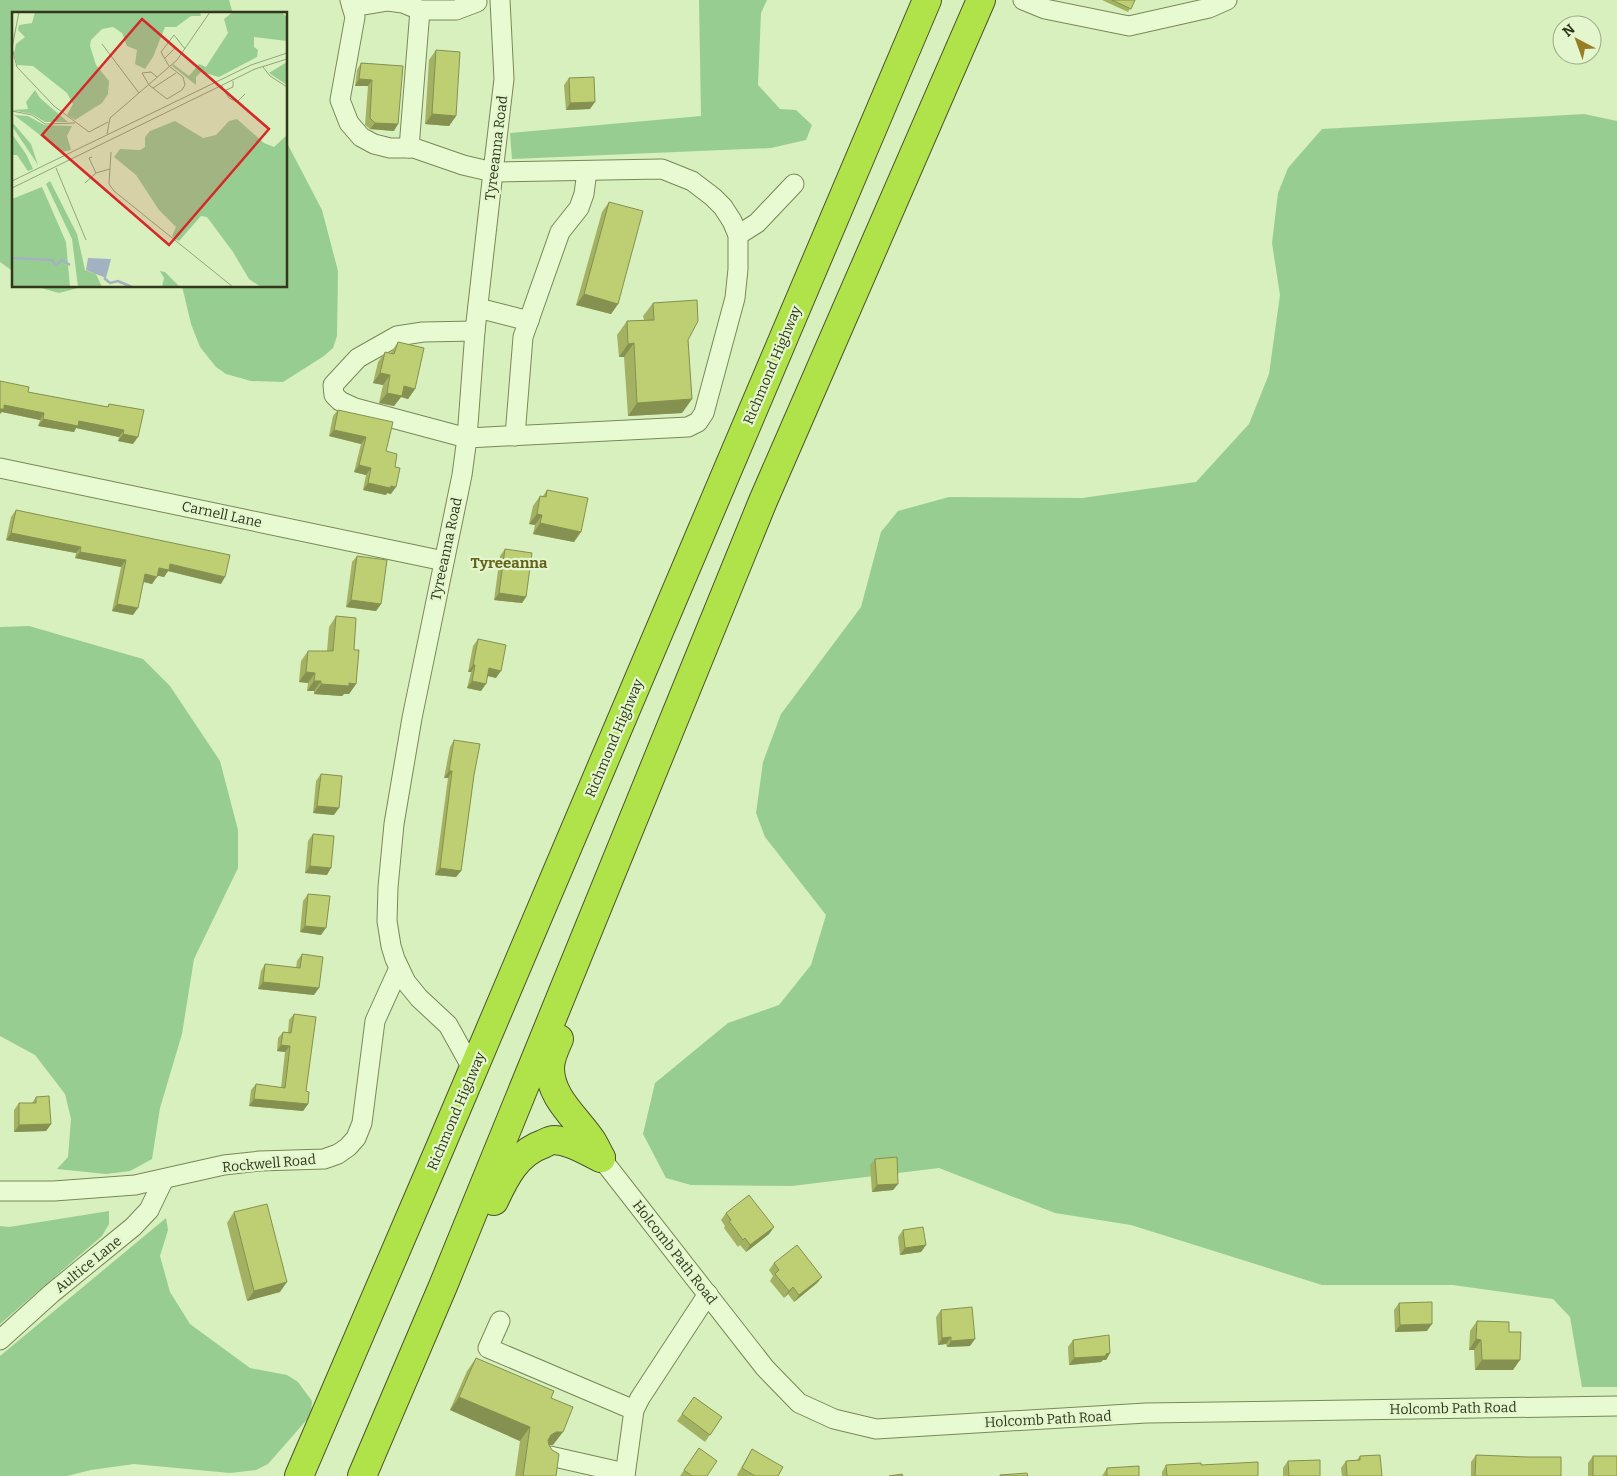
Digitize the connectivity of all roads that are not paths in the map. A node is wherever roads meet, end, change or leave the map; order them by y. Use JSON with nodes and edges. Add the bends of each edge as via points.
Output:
{"nodes":[{"id":1,"x":927,"y":0,"type":"edge"},
{"id":2,"x":981,"y":0,"type":"edge"},
{"id":3,"x":1023,"y":0,"type":"edge"},
{"id":4,"x":1227,"y":0,"type":"edge"},
{"id":5,"x":476,"y":1,"type":"edge"},
{"id":6,"x":351,"y":4,"type":"edge"},
{"id":7,"x":501,"y":4,"type":"edge"},
{"id":8,"x":1048,"y":4,"type":"edge"},
{"id":9,"x":420,"y":10,"type":"junction"},
{"id":10,"x":409,"y":148,"type":"junction"},
{"id":11,"x":587,"y":171,"type":"junction"},
{"id":12,"x":492,"y":172,"type":"junction"},
{"id":13,"x":794,"y":184,"type":"dead end"},
{"id":14,"x":738,"y":235,"type":"junction"},
{"id":15,"x":478,"y":308,"type":"junction"},
{"id":16,"x":529,"y":320,"type":"junction"},
{"id":17,"x":475,"y":331,"type":"junction"},
{"id":18,"x":810,"y":395,"type":"junction"},
{"id":19,"x":514,"y":436,"type":"junction"},
{"id":20,"x":467,"y":438,"type":"junction"},
{"id":21,"x":0,"y":468,"type":"edge"},
{"id":22,"x":444,"y":561,"type":"junction"},
{"id":23,"x":399,"y":968,"type":"junction"},
{"id":24,"x":473,"y":1070,"type":"junction"},
{"id":25,"x":601,"y":1158,"type":"junction"},
{"id":26,"x":164,"y":1179,"type":"junction"},
{"id":27,"x":0,"y":1191,"type":"edge"},
{"id":28,"x":443,"y":1286,"type":"junction"},
{"id":29,"x":708,"y":1294,"type":"junction"},
{"id":30,"x":500,"y":1321,"type":"dead end"},
{"id":31,"x":0,"y":1340,"type":"edge"},
{"id":32,"x":1617,"y":1406,"type":"edge"},
{"id":33,"x":634,"y":1410,"type":"junction"},
{"id":34,"x":550,"y":1456,"type":"edge"},
{"id":35,"x":580,"y":1470,"type":"edge"},
{"id":36,"x":625,"y":1474,"type":"edge"},
{"id":37,"x":299,"y":1476,"type":"edge"},
{"id":38,"x":362,"y":1476,"type":"edge"}],
"edges":[{"from":1,"to":24,"type":"highway","name":"Richmond Highway"},
{"from":2,"to":18,"type":"highway"},
{"from":3,"to":8,"type":"street"},
{"from":4,"to":8,"type":"street","via":[[1209,8],[1129,26]]},
{"from":5,"to":7,"type":"street"},
{"from":5,"to":9,"type":"street","via":[[456,10]]},
{"from":6,"to":9,"type":"street","via":[[388,1]]},
{"from":6,"to":10,"type":"street","via":[[355,17],[340,100],[344,112],[361,136],[374,144]]},
{"from":7,"to":12,"type":"street","name":"Tyreeanna Road","via":[[504,78]]},
{"from":9,"to":10,"type":"street"},
{"from":10,"to":12,"type":"street"},
{"from":11,"to":12,"type":"street"},
{"from":11,"to":14,"type":"street","via":[[662,169],[692,181],[723,207]]},
{"from":11,"to":16,"type":"street","via":[[582,201],[560,232]]},
{"from":12,"to":15,"type":"street","name":"Tyreeanna Road"},
{"from":13,"to":14,"type":"street","via":[[757,223]]},
{"from":14,"to":19,"type":"street","via":[[735,298],[704,413],[698,422],[688,427]]},
{"from":15,"to":16,"type":"street"},
{"from":15,"to":17,"type":"street","name":"Tyreeanna Road"},
{"from":16,"to":19,"type":"street","via":[[523,336]]},
{"from":17,"to":20,"type":"street","name":"Tyreeanna Road"},
{"from":17,"to":20,"type":"street","via":[[397,336],[358,358],[333,385],[334,395],[354,408]]},
{"from":18,"to":25,"type":"highway","via":[[730,624],[552,1056],[551,1079],[558,1097],[592,1140]]},
{"from":18,"to":28,"type":"highway","via":[[763,501]]},
{"from":19,"to":20,"type":"street"},
{"from":20,"to":22,"type":"street","name":"Tyreeanna Road"},
{"from":21,"to":22,"type":"street","name":"Carnell Lane"},
{"from":22,"to":23,"type":"street","name":"Tyreeanna Road","via":[[412,718],[389,862],[387,921]]},
{"from":23,"to":24,"type":"street","name":"Tyreeanna Road","via":[[416,994],[448,1025]]},
{"from":23,"to":26,"type":"street","name":"Rockwell Road","via":[[375,1021],[362,1123],[348,1147],[324,1158],[260,1161]]},
{"from":24,"to":37,"type":"highway","name":"Richmond Highway"},
{"from":25,"to":28,"type":"highway","via":[[573,1144],[552,1140],[524,1155],[507,1175]]},
{"from":25,"to":29,"type":"street","name":"Holcomb Path Road"},
{"from":26,"to":27,"type":"street","name":"Rockwell Road","via":[[136,1185]]},
{"from":26,"to":31,"type":"street","name":"Aultice Lane","via":[[149,1210],[133,1227]]},
{"from":28,"to":38,"type":"highway"},
{"from":29,"to":32,"type":"street","name":"Holcomb Path Road","via":[[765,1368],[799,1403],[834,1419],[876,1429],[1146,1414]]},
{"from":29,"to":33,"type":"street"},
{"from":30,"to":33,"type":"street","via":[[488,1348]]},
{"from":33,"to":36,"type":"street"},
{"from":34,"to":35,"type":"street","via":[[571,1460]]},
{"from":35,"to":36,"type":"street"}]}
